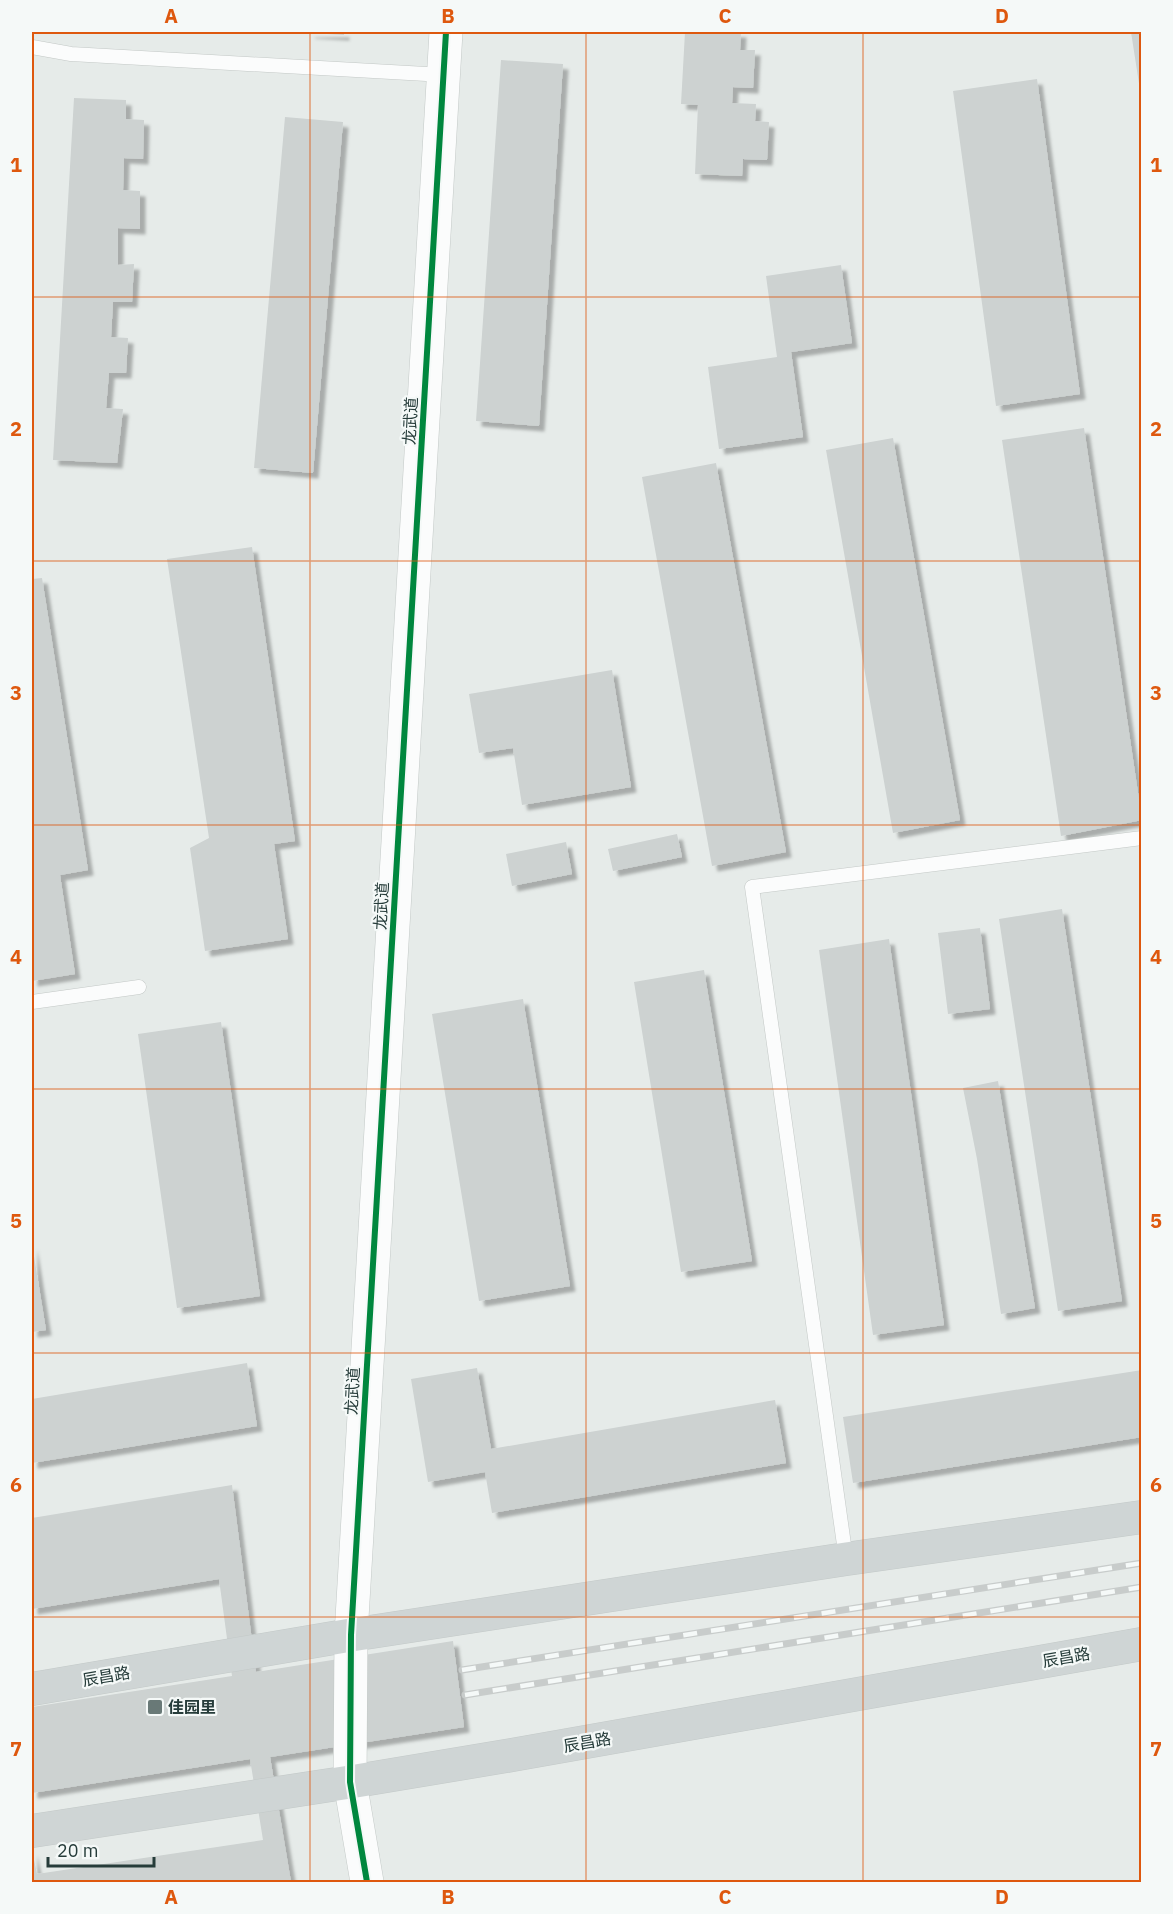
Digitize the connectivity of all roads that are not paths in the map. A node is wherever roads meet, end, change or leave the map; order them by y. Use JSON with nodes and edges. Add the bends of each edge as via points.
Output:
{"nodes":[{"id":1,"x":446,"y":32,"type":"edge"},
{"id":2,"x":32,"y":47,"type":"edge"},
{"id":3,"x":444,"y":75,"type":"junction"},
{"id":4,"x":1142,"y":838,"type":"edge"},
{"id":5,"x":139,"y":987,"type":"dead end"},
{"id":6,"x":32,"y":1002,"type":"edge"},
{"id":7,"x":1142,"y":1517,"type":"edge"},
{"id":8,"x":846,"y":1559,"type":"junction"},
{"id":9,"x":351,"y":1635,"type":"junction"},
{"id":10,"x":1142,"y":1644,"type":"edge"},
{"id":11,"x":32,"y":1689,"type":"edge"},
{"id":12,"x":350,"y":1782,"type":"junction"},
{"id":13,"x":32,"y":1831,"type":"edge"},
{"id":14,"x":367,"y":1882,"type":"edge"}],
"edges":[{"from":1,"to":3,"type":"street","name":"龙武道"},
{"from":2,"to":3,"type":"lane","via":[[71,54]]},
{"from":3,"to":9,"type":"street","name":"龙武道"},
{"from":4,"to":8,"type":"lane","via":[[752,887]]},
{"from":5,"to":6,"type":"lane"},
{"from":7,"to":8,"type":"main road","name":"辰昌路"},
{"from":8,"to":9,"type":"main road","name":"辰昌路"},
{"from":9,"to":11,"type":"main road","name":"辰昌路"},
{"from":9,"to":12,"type":"street","name":"龙武道"},
{"from":10,"to":12,"type":"main road","name":"辰昌路"},
{"from":12,"to":13,"type":"main road","name":"辰昌路"},
{"from":12,"to":14,"type":"street","name":"龙武道"}]}
